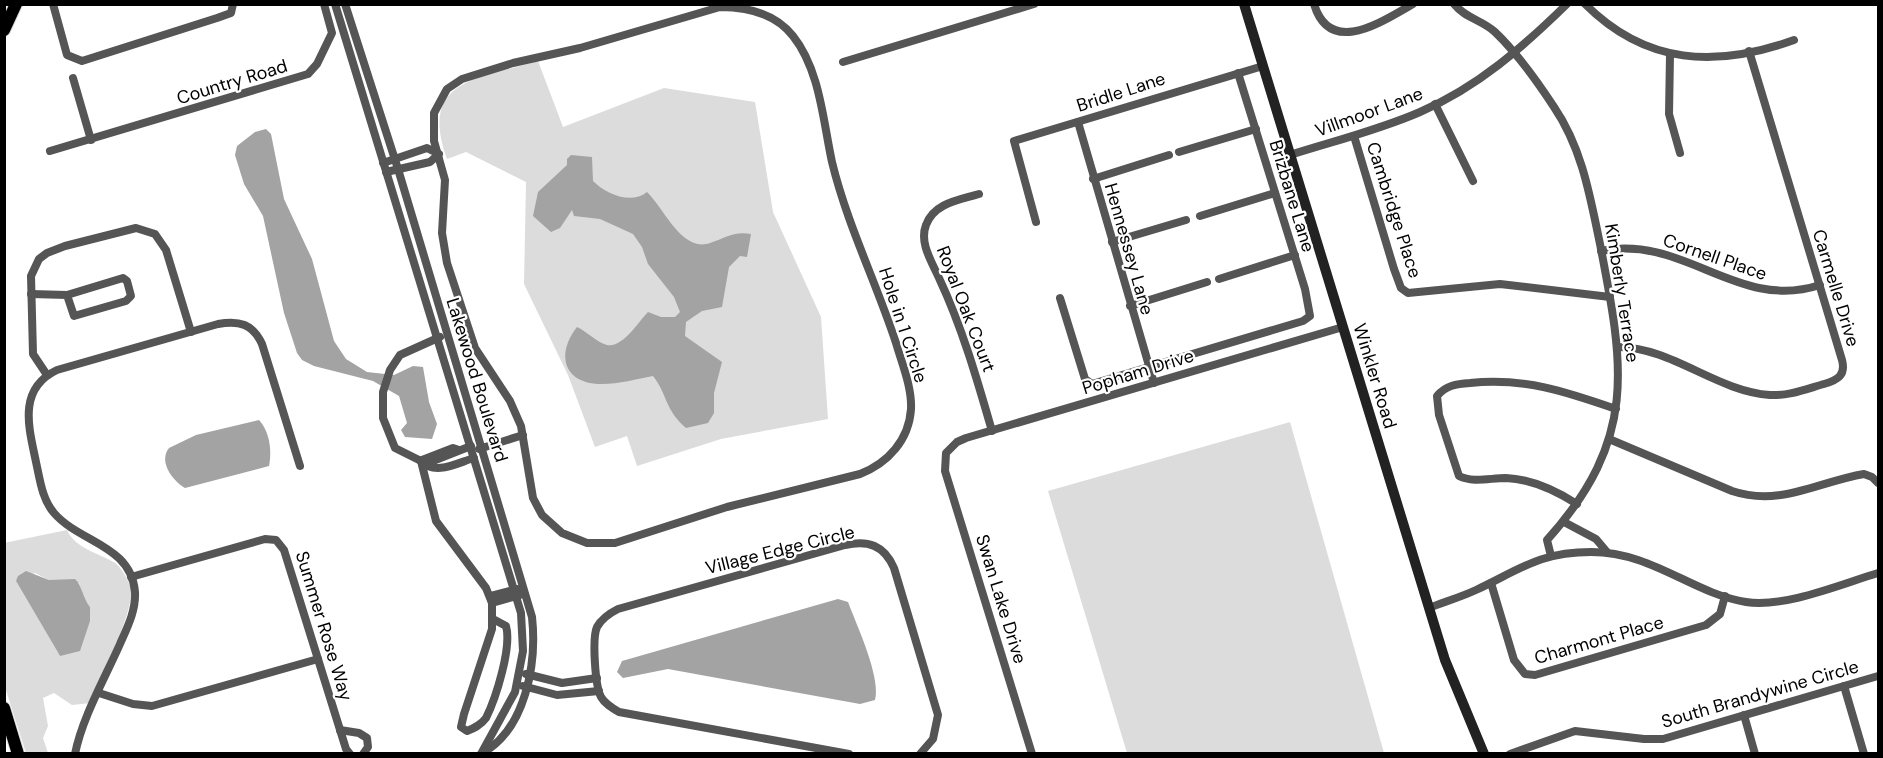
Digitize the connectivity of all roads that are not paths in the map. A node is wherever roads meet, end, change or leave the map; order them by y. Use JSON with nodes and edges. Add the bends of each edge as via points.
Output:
{"nodes":[{"id":1,"x":16,"y":4,"type":"edge"},
{"id":2,"x":53,"y":4,"type":"edge"},
{"id":3,"x":233,"y":4,"type":"edge"},
{"id":4,"x":324,"y":4,"type":"edge"},
{"id":5,"x":335,"y":4,"type":"edge"},
{"id":6,"x":345,"y":4,"type":"edge"},
{"id":7,"x":1034,"y":4,"type":"edge"},
{"id":8,"x":1244,"y":4,"type":"edge"},
{"id":9,"x":1314,"y":4,"type":"edge"},
{"id":10,"x":1413,"y":4,"type":"edge"},
{"id":11,"x":1454,"y":4,"type":"edge"},
{"id":12,"x":1568,"y":4,"type":"edge"},
{"id":13,"x":1585,"y":4,"type":"edge"},
{"id":14,"x":4,"y":30,"type":"edge"},
{"id":15,"x":1794,"y":40,"type":"dead end"},
{"id":16,"x":1749,"y":51,"type":"junction"},
{"id":17,"x":1514,"y":54,"type":"junction"},
{"id":18,"x":1670,"y":55,"type":"junction"},
{"id":19,"x":843,"y":62,"type":"dead end"},
{"id":20,"x":1263,"y":66,"type":"junction"},
{"id":21,"x":1238,"y":73,"type":"junction"},
{"id":22,"x":73,"y":78,"type":"dead end"},
{"id":23,"x":1436,"y":104,"type":"junction"},
{"id":24,"x":1078,"y":122,"type":"junction"},
{"id":25,"x":1256,"y":129,"type":"junction"},
{"id":26,"x":1354,"y":136,"type":"junction"},
{"id":27,"x":91,"y":140,"type":"junction"},
{"id":28,"x":51,"y":151,"type":"dead end"},
{"id":29,"x":1179,"y":152,"type":"dead end"},
{"id":30,"x":1680,"y":153,"type":"dead end"},
{"id":31,"x":439,"y":154,"type":"junction"},
{"id":32,"x":1290,"y":155,"type":"junction"},
{"id":33,"x":1169,"y":156,"type":"dead end"},
{"id":34,"x":395,"y":160,"type":"junction"},
{"id":35,"x":383,"y":163,"type":"junction"},
{"id":36,"x":398,"y":169,"type":"junction"},
{"id":37,"x":386,"y":172,"type":"junction"},
{"id":38,"x":1093,"y":179,"type":"junction"},
{"id":39,"x":1473,"y":181,"type":"dead end"},
{"id":40,"x":1275,"y":193,"type":"junction"},
{"id":41,"x":979,"y":194,"type":"dead end"},
{"id":42,"x":1200,"y":216,"type":"dead end"},
{"id":43,"x":1186,"y":220,"type":"dead end"},
{"id":44,"x":1036,"y":222,"type":"dead end"},
{"id":45,"x":1112,"y":242,"type":"junction"},
{"id":46,"x":1601,"y":251,"type":"junction"},
{"id":47,"x":1295,"y":255,"type":"junction"},
{"id":48,"x":1219,"y":279,"type":"dead end"},
{"id":49,"x":1207,"y":282,"type":"dead end"},
{"id":50,"x":1820,"y":285,"type":"junction"},
{"id":51,"x":31,"y":294,"type":"junction"},
{"id":52,"x":67,"y":295,"type":"junction"},
{"id":53,"x":1610,"y":297,"type":"junction"},
{"id":54,"x":1060,"y":298,"type":"dead end"},
{"id":55,"x":1130,"y":306,"type":"junction"},
{"id":56,"x":1343,"y":327,"type":"junction"},
{"id":57,"x":191,"y":332,"type":"junction"},
{"id":58,"x":447,"y":335,"type":"junction"},
{"id":59,"x":437,"y":338,"type":"junction"},
{"id":60,"x":1619,"y":346,"type":"junction"},
{"id":61,"x":1149,"y":367,"type":"junction"},
{"id":62,"x":47,"y":375,"type":"junction"},
{"id":63,"x":1154,"y":383,"type":"junction"},
{"id":64,"x":1616,"y":409,"type":"junction"},
{"id":65,"x":992,"y":431,"type":"junction"},
{"id":66,"x":523,"y":435,"type":"junction"},
{"id":67,"x":1609,"y":439,"type":"junction"},
{"id":68,"x":482,"y":448,"type":"junction"},
{"id":69,"x":457,"y":452,"type":"junction"},
{"id":70,"x":472,"y":452,"type":"junction"},
{"id":71,"x":946,"y":453,"type":"joint"},
{"id":72,"x":421,"y":461,"type":"junction"},
{"id":73,"x":459,"y":463,"type":"junction"},
{"id":74,"x":300,"y":466,"type":"dead end"},
{"id":75,"x":1878,"y":483,"type":"edge"},
{"id":76,"x":1577,"y":504,"type":"junction"},
{"id":77,"x":1563,"y":522,"type":"junction"},
{"id":78,"x":1607,"y":552,"type":"junction"},
{"id":79,"x":1551,"y":556,"type":"junction"},
{"id":80,"x":1878,"y":573,"type":"edge"},
{"id":81,"x":131,"y":577,"type":"junction"},
{"id":82,"x":1491,"y":583,"type":"junction"},
{"id":83,"x":526,"y":590,"type":"junction"},
{"id":84,"x":516,"y":593,"type":"junction"},
{"id":85,"x":1725,"y":596,"type":"junction"},
{"id":86,"x":491,"y":600,"type":"junction"},
{"id":87,"x":1429,"y":608,"type":"junction"},
{"id":88,"x":492,"y":620,"type":"junction"},
{"id":89,"x":318,"y":659,"type":"junction"},
{"id":90,"x":520,"y":672,"type":"junction"},
{"id":91,"x":530,"y":675,"type":"junction"},
{"id":92,"x":1878,"y":676,"type":"edge"},
{"id":93,"x":597,"y":678,"type":"junction"},
{"id":94,"x":571,"y":683,"type":"junction"},
{"id":95,"x":517,"y":684,"type":"junction"},
{"id":96,"x":1844,"y":686,"type":"junction"},
{"id":97,"x":526,"y":687,"type":"junction"},
{"id":98,"x":598,"y":691,"type":"junction"},
{"id":99,"x":99,"y":693,"type":"junction"},
{"id":100,"x":572,"y":694,"type":"junction"},
{"id":101,"x":4,"y":708,"type":"edge"},
{"id":102,"x":1744,"y":715,"type":"junction"},
{"id":103,"x":340,"y":730,"type":"junction"},
{"id":104,"x":18,"y":753,"type":"edge"},
{"id":105,"x":75,"y":753,"type":"edge"},
{"id":106,"x":350,"y":753,"type":"edge"},
{"id":107,"x":363,"y":753,"type":"edge"},
{"id":108,"x":849,"y":753,"type":"edge"},
{"id":109,"x":920,"y":753,"type":"edge"},
{"id":110,"x":1032,"y":753,"type":"edge"},
{"id":111,"x":1484,"y":753,"type":"edge"},
{"id":112,"x":1510,"y":753,"type":"edge"},
{"id":113,"x":1755,"y":753,"type":"edge"},
{"id":114,"x":1864,"y":753,"type":"edge"}],
"edges":[{"from":1,"to":14,"type":"main road"},
{"from":2,"to":3,"type":"street","via":[[67,56],[82,61],[218,18],[231,13]]},
{"from":4,"to":27,"type":"street","name":"Country Road","via":[[332,33],[308,74]]},
{"from":5,"to":35,"type":"street","name":"Lakewood Boulevard"},
{"from":6,"to":34,"type":"street","name":"Lakewood Boulevard"},
{"from":7,"to":19,"type":"street"},
{"from":8,"to":20,"type":"street","name":"Winkler Road"},
{"from":9,"to":10,"type":"street","via":[[1322,24],[1339,34],[1357,31]]},
{"from":11,"to":17,"type":"street","name":"Kimberly Terrace","via":[[1496,33]]},
{"from":12,"to":17,"type":"street","name":"Villmoor Lane"},
{"from":13,"to":18,"type":"street","via":[[1627,36]]},
{"from":15,"to":16,"type":"street"},
{"from":16,"to":18,"type":"street","via":[[1696,57]]},
{"from":16,"to":50,"type":"street","name":"Carmelle Drive"},
{"from":17,"to":23,"type":"street","name":"Villmoor Lane"},
{"from":17,"to":46,"type":"street","name":"Kimberly Terrace","via":[[1554,107],[1572,139],[1585,176]]},
{"from":18,"to":30,"type":"street","via":[[1669,114]]},
{"from":20,"to":21,"type":"street","name":"Bridle Lane"},
{"from":20,"to":32,"type":"street","name":"Winkler Road"},
{"from":21,"to":24,"type":"street","name":"Bridle Lane"},
{"from":21,"to":25,"type":"street","name":"Brizbane Lane"},
{"from":22,"to":27,"type":"street"},
{"from":23,"to":26,"type":"street","name":"Villmoor Lane"},
{"from":23,"to":39,"type":"street"},
{"from":24,"to":38,"type":"street","name":"Hennessey Lane"},
{"from":24,"to":44,"type":"street","name":"Bridle Lane","via":[[1014,141]]},
{"from":25,"to":29,"type":"street"},
{"from":25,"to":40,"type":"street","name":"Brizbane Lane"},
{"from":26,"to":32,"type":"street","name":"Villmoor Lane"},
{"from":26,"to":53,"type":"street","name":"Cambridge Place","via":[[1394,269],[1401,288],[1408,293],[1500,284]]},
{"from":27,"to":28,"type":"street","name":"Country Road"},
{"from":31,"to":34,"type":"street","via":[[427,148]]},
{"from":31,"to":36,"type":"street","via":[[430,162]]},
{"from":31,"to":66,"type":"street","name":"Hole in 1 Circle","via":[[445,180],[442,230],[447,262],[474,348],[510,401]]},
{"from":31,"to":66,"type":"street","name":"Hole in 1 Circle","via":[[432,132],[434,113],[447,89],[462,79],[704,10],[737,7],[764,14],[792,35],[809,66],[843,199],[885,309],[911,398],[908,425],[897,447],[869,470],[606,544],[571,537],[542,515],[530,490]]},
{"from":32,"to":56,"type":"street","name":"Winkler Road"},
{"from":33,"to":38,"type":"street"},
{"from":34,"to":35,"type":"street"},
{"from":34,"to":36,"type":"street","name":"Lakewood Boulevard"},
{"from":35,"to":37,"type":"street","name":"Lakewood Boulevard"},
{"from":36,"to":37,"type":"street"},
{"from":36,"to":58,"type":"street","name":"Lakewood Boulevard"},
{"from":37,"to":59,"type":"street","name":"Lakewood Boulevard"},
{"from":38,"to":45,"type":"street","name":"Hennessey Lane"},
{"from":40,"to":42,"type":"street"},
{"from":40,"to":47,"type":"street","name":"Brizbane Lane"},
{"from":41,"to":65,"type":"street","name":"Royal Oak Court","via":[[940,207],[928,220],[924,237],[960,327]]},
{"from":43,"to":45,"type":"street"},
{"from":45,"to":55,"type":"street","name":"Hennessey Lane"},
{"from":46,"to":50,"type":"street","name":"Cornell Place","via":[[1628,248],[1666,254],[1761,290],[1791,292]]},
{"from":46,"to":53,"type":"street","name":"Kimberly Terrace"},
{"from":47,"to":48,"type":"street"},
{"from":47,"to":61,"type":"street","name":"Brizbane Lane","via":[[1310,316]]},
{"from":49,"to":55,"type":"street"},
{"from":50,"to":60,"type":"street","name":"Carmelle Drive","via":[[1844,368],[1841,377],[1833,382],[1790,394],[1752,392],[1647,349]]},
{"from":51,"to":52,"type":"street"},
{"from":51,"to":57,"type":"street","via":[[34,266],[47,253],[127,229],[146,229],[155,234],[166,250]]},
{"from":51,"to":62,"type":"street","via":[[33,354]]},
{"from":52,"to":52,"type":"street","via":[[123,278],[131,296],[126,301],[74,316]]},
{"from":53,"to":60,"type":"street","name":"Kimberly Terrace"},
{"from":54,"to":61,"type":"street","via":[[1085,379],[1092,384]]},
{"from":55,"to":61,"type":"street","name":"Hennessey Lane"},
{"from":56,"to":63,"type":"street","name":"Popham Drive"},
{"from":56,"to":87,"type":"street","name":"Winkler Road"},
{"from":57,"to":62,"type":"street"},
{"from":57,"to":74,"type":"street","via":[[236,322],[258,336]]},
{"from":58,"to":59,"type":"street"},
{"from":58,"to":68,"type":"street","name":"Lakewood Boulevard"},
{"from":59,"to":70,"type":"street","name":"Lakewood Boulevard"},
{"from":59,"to":72,"type":"street","via":[[400,355],[383,392],[383,418],[395,448]]},
{"from":60,"to":64,"type":"street","name":"Kimberly Terrace"},
{"from":61,"to":63,"type":"street","name":"Hennessey Lane"},
{"from":62,"to":81,"type":"street","via":[[31,396],[27,415],[44,496],[52,511],[67,525],[116,553]]},
{"from":63,"to":65,"type":"street","name":"Popham Drive"},
{"from":64,"to":67,"type":"street","name":"Kimberly Terrace"},
{"from":64,"to":76,"type":"street","via":[[1551,387],[1512,381],[1460,384],[1443,389],[1437,396],[1439,415],[1460,476],[1468,480],[1504,478],[1533,482]]},
{"from":65,"to":71,"type":"street","name":"Popham Drive","via":[[957,442]]},
{"from":66,"to":68,"type":"street"},
{"from":67,"to":75,"type":"street","via":[[1753,497],[1784,497],[1864,474]]},
{"from":67,"to":76,"type":"street","name":"Kimberly Terrace"},
{"from":68,"to":70,"type":"street"},
{"from":68,"to":83,"type":"street","name":"Lakewood Boulevard"},
{"from":69,"to":70,"type":"street"},
{"from":69,"to":72,"type":"street","via":[[453,448]]},
{"from":69,"to":73,"type":"street"},
{"from":70,"to":73,"type":"street"},
{"from":70,"to":84,"type":"street","name":"Lakewood Boulevard"},
{"from":71,"to":110,"type":"street","name":"Swan Lake Drive","via":[[945,471]]},
{"from":72,"to":73,"type":"street","via":[[426,467],[439,469]]},
{"from":72,"to":86,"type":"street","via":[[436,521]]},
{"from":76,"to":77,"type":"street","name":"Kimberly Terrace"},
{"from":77,"to":78,"type":"street","via":[[1596,539]]},
{"from":77,"to":79,"type":"street","name":"Kimberly Terrace","via":[[1547,540]]},
{"from":78,"to":79,"type":"street"},
{"from":78,"to":85,"type":"street","via":[[1637,558]]},
{"from":79,"to":82,"type":"street","via":[[1512,570]]},
{"from":80,"to":85,"type":"street","via":[[1771,602],[1744,602]]},
{"from":81,"to":89,"type":"street","name":"Summer Rose Way","via":[[265,539],[276,540],[284,550]]},
{"from":81,"to":99,"type":"street","via":[[135,593],[133,612]]},
{"from":82,"to":85,"type":"street","name":"Charmont Place","via":[[1514,660],[1525,674],[1534,675],[1706,625],[1720,614]]},
{"from":82,"to":87,"type":"street"},
{"from":83,"to":84,"type":"street"},
{"from":83,"to":91,"type":"street","name":"Lakewood Boulevard","via":[[533,627]]},
{"from":84,"to":86,"type":"street"},
{"from":84,"to":90,"type":"street","name":"Lakewood Boulevard","via":[[524,641]]},
{"from":86,"to":88,"type":"street"},
{"from":87,"to":111,"type":"street","name":"Winkler Road","via":[[1448,669]]},
{"from":88,"to":88,"type":"street","via":[[461,727],[467,731],[485,720],[506,654],[506,626]]},
{"from":89,"to":99,"type":"street","via":[[152,706]]},
{"from":89,"to":103,"type":"street","name":"Summer Rose Way"},
{"from":90,"to":91,"type":"street"},
{"from":90,"to":95,"type":"street","name":"Lakewood Boulevard"},
{"from":91,"to":94,"type":"street"},
{"from":91,"to":97,"type":"street","name":"Lakewood Boulevard"},
{"from":92,"to":96,"type":"street","name":"South Brandywine Circle"},
{"from":93,"to":94,"type":"street"},
{"from":93,"to":98,"type":"street","name":"Village Edge Circle"},
{"from":93,"to":109,"type":"street","name":"Village Edge Circle","via":[[594,637],[610,613],[844,545],[874,544],[886,553],[894,568],[938,715],[933,739]]},
{"from":94,"to":100,"type":"street"},
{"from":95,"to":97,"type":"street"},
{"from":95,"to":97,"type":"street","name":"Lakewood Boulevard","via":[[511,702],[481,753],[493,747],[504,733]]},
{"from":96,"to":102,"type":"street","name":"South Brandywine Circle"},
{"from":96,"to":114,"type":"street"},
{"from":97,"to":100,"type":"street","via":[[557,695]]},
{"from":98,"to":100,"type":"street"},
{"from":98,"to":108,"type":"street","via":[[610,707],[632,715]]},
{"from":99,"to":105,"type":"street"},
{"from":101,"to":104,"type":"main road"},
{"from":102,"to":112,"type":"street","name":"South Brandywine Circle","via":[[1652,740],[1575,731]]},
{"from":102,"to":113,"type":"street"},
{"from":103,"to":106,"type":"street","name":"Summer Rose Way"},
{"from":103,"to":107,"type":"street","name":"Summer Rose Way","via":[[367,738],[368,747]]}]}
